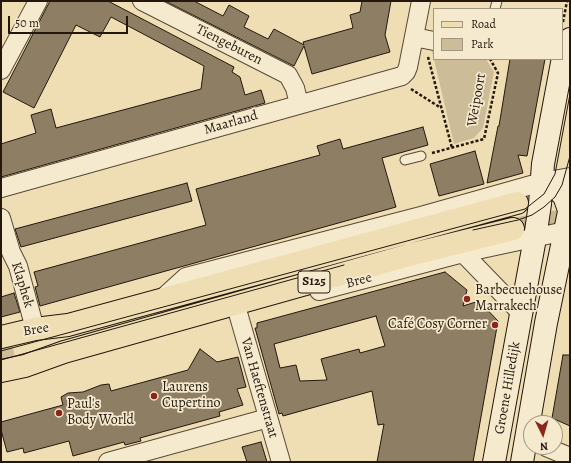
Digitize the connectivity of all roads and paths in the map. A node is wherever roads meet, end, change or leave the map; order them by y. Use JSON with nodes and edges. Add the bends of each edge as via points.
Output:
{"nodes":[{"id":1,"x":38,"y":1,"type":"edge"},
{"id":2,"x":142,"y":1,"type":"edge"},
{"id":3,"x":421,"y":1,"type":"edge"},
{"id":4,"x":566,"y":1,"type":"edge"},
{"id":5,"x":563,"y":22,"type":"edge"},
{"id":6,"x":414,"y":38,"type":"junction"},
{"id":7,"x":570,"y":39,"type":"edge"},
{"id":8,"x":433,"y":41,"type":"edge"},
{"id":9,"x":491,"y":60,"type":"edge"},
{"id":10,"x":1,"y":70,"type":"edge"},
{"id":11,"x":397,"y":77,"type":"junction"},
{"id":12,"x":299,"y":104,"type":"junction"},
{"id":13,"x":441,"y":108,"type":"junction"},
{"id":14,"x":452,"y":148,"type":"junction"},
{"id":15,"x":421,"y":156,"type":"joint"},
{"id":16,"x":406,"y":160,"type":"dead end"},
{"id":17,"x":570,"y":177,"type":"edge"},
{"id":18,"x":542,"y":182,"type":"junction"},
{"id":19,"x":1,"y":188,"type":"edge"},
{"id":20,"x":516,"y":203,"type":"dead end"},
{"id":21,"x":540,"y":204,"type":"junction"},
{"id":22,"x":1,"y":218,"type":"edge"},
{"id":23,"x":568,"y":220,"type":"edge"},
{"id":24,"x":513,"y":230,"type":"tunnel mouth"},
{"id":25,"x":535,"y":238,"type":"junction"},
{"id":26,"x":463,"y":253,"type":"junction"},
{"id":27,"x":164,"y":297,"type":"junction"},
{"id":28,"x":238,"y":313,"type":"junction"},
{"id":29,"x":522,"y":314,"type":"junction"},
{"id":30,"x":34,"y":329,"type":"junction"},
{"id":31,"x":1,"y":337,"type":"edge"},
{"id":32,"x":115,"y":337,"type":"junction"},
{"id":33,"x":1,"y":371,"type":"edge"},
{"id":34,"x":538,"y":415,"type":"edge"},
{"id":35,"x":268,"y":418,"type":"junction"},
{"id":36,"x":108,"y":462,"type":"edge"},
{"id":37,"x":281,"y":462,"type":"edge"},
{"id":38,"x":494,"y":462,"type":"edge"}],
"edges":[{"from":1,"to":10,"type":"street"},
{"from":2,"to":12,"type":"street","name":"Tiengeburen","via":[[288,75]]},
{"from":3,"to":6,"type":"street"},
{"from":4,"to":5,"type":"path"},
{"from":6,"to":8,"type":"street"},
{"from":6,"to":11,"type":"street","via":[[406,72]]},
{"from":6,"to":13,"type":"path","via":[[426,51]]},
{"from":7,"to":18,"type":"street","name":"Groene Hilledijk","via":[[562,63]]},
{"from":9,"to":14,"type":"path","name":"Weipoort","via":[[498,73],[484,139]]},
{"from":11,"to":12,"type":"street","name":"Maarland"},
{"from":11,"to":13,"type":"path","via":[[405,86]]},
{"from":12,"to":19,"type":"street","name":"Maarland"},
{"from":13,"to":14,"type":"path"},
{"from":14,"to":15,"type":"path","name":"Weipoort"},
{"from":15,"to":16,"type":"lane"},
{"from":17,"to":18,"type":"street","name":"Bree"},
{"from":18,"to":21,"type":"street","name":"Groene Hilledijk"},
{"from":18,"to":23,"type":"street","via":[[564,196]]},
{"from":18,"to":27,"type":"street","name":"Bree","via":[[186,277]]},
{"from":20,"to":27,"type":"main road","name":"Bree","number":"S125"},
{"from":21,"to":23,"type":"street","name":"Groene Hilledijk","via":[[544,224],[553,230]]},
{"from":21,"to":25,"type":"street","name":"Groene Hilledijk"},
{"from":22,"to":30,"type":"street","name":"Klaphek","via":[[18,266]]},
{"from":23,"to":25,"type":"street","name":"Bree"},
{"from":23,"to":34,"type":"street","name":"Groene Hilledijk"},
{"from":24,"to":32,"type":"main road","name":"Bree","number":"S125","via":[[409,255]]},
{"from":25,"to":26,"type":"street","name":"Bree"},
{"from":25,"to":29,"type":"street","name":"Groene Hilledijk"},
{"from":26,"to":28,"type":"street","name":"Bree"},
{"from":26,"to":29,"type":"street"},
{"from":27,"to":30,"type":"main road","name":"Bree","number":"S125","via":[[68,325]]},
{"from":28,"to":32,"type":"street","name":"Bree","via":[[131,341]]},
{"from":28,"to":35,"type":"street","name":"Van Haeftenstraat"},
{"from":29,"to":38,"type":"street","name":"Groene Hilledijk"},
{"from":30,"to":31,"type":"main road","name":"Bree","number":"S125"},
{"from":32,"to":33,"type":"main road","name":"Bree","number":"S125","via":[[25,366]]},
{"from":35,"to":36,"type":"street"},
{"from":35,"to":37,"type":"street","name":"Van Haeftenstraat"}]}
